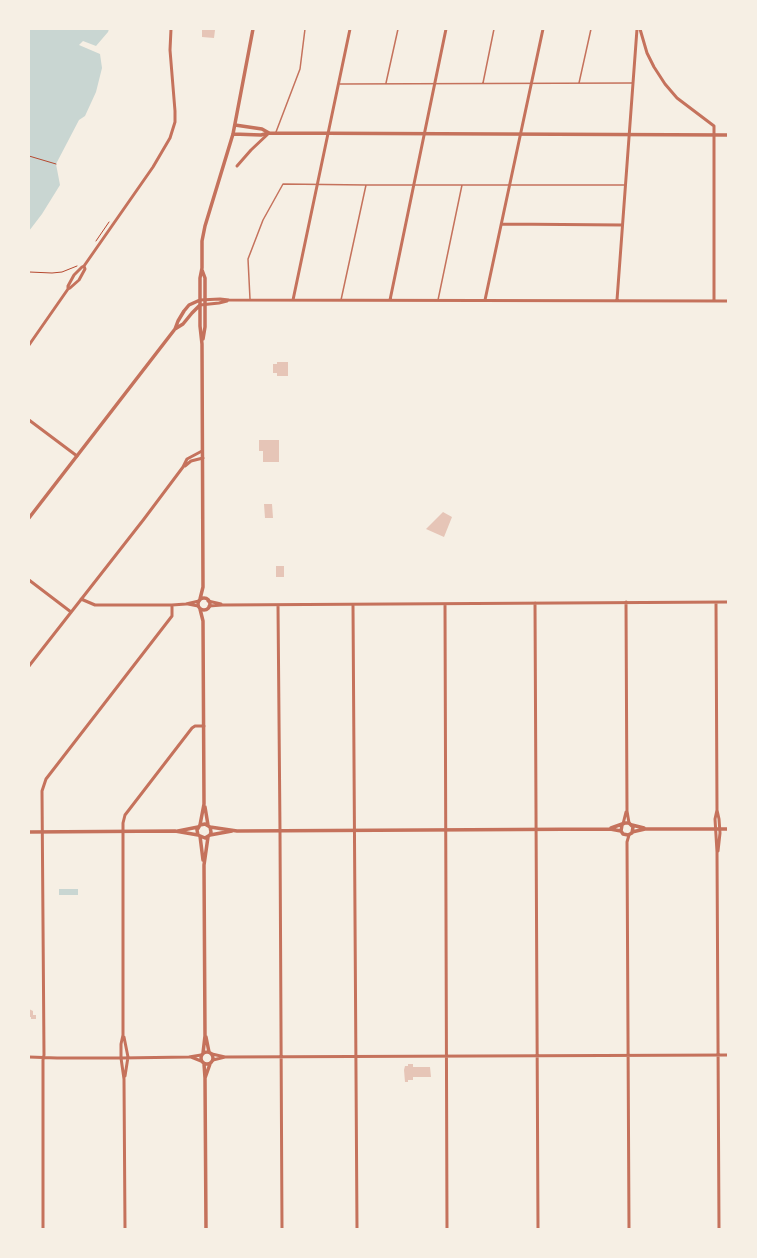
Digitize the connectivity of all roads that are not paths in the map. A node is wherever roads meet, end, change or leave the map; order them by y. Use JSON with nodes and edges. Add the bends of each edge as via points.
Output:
{"nodes":[{"id":1,"x":171,"y":29,"type":"edge"},
{"id":2,"x":253,"y":29,"type":"edge"},
{"id":3,"x":306,"y":29,"type":"edge"},
{"id":4,"x":350,"y":29,"type":"edge"},
{"id":5,"x":398,"y":29,"type":"edge"},
{"id":6,"x":446,"y":29,"type":"edge"},
{"id":7,"x":494,"y":29,"type":"edge"},
{"id":8,"x":543,"y":29,"type":"edge"},
{"id":9,"x":591,"y":29,"type":"edge"},
{"id":10,"x":638,"y":29,"type":"edge"},
{"id":11,"x":386,"y":83,"type":"junction"},
{"id":12,"x":482,"y":83,"type":"junction"},
{"id":13,"x":532,"y":83,"type":"junction"},
{"id":14,"x":579,"y":83,"type":"junction"},
{"id":15,"x":634,"y":83,"type":"junction"},
{"id":16,"x":338,"y":84,"type":"junction"},
{"id":17,"x":434,"y":84,"type":"junction"},
{"id":18,"x":235,"y":125,"type":"junction"},
{"id":19,"x":269,"y":133,"type":"junction"},
{"id":20,"x":276,"y":133,"type":"junction"},
{"id":21,"x":233,"y":134,"type":"junction"},
{"id":22,"x":328,"y":134,"type":"junction"},
{"id":23,"x":424,"y":134,"type":"junction"},
{"id":24,"x":521,"y":134,"type":"junction"},
{"id":25,"x":630,"y":134,"type":"junction"},
{"id":26,"x":714,"y":135,"type":"junction"},
{"id":27,"x":728,"y":135,"type":"edge"},
{"id":28,"x":237,"y":166,"type":"dead end"},
{"id":29,"x":318,"y":184,"type":"junction"},
{"id":30,"x":414,"y":184,"type":"junction"},
{"id":31,"x":366,"y":185,"type":"junction"},
{"id":32,"x":462,"y":185,"type":"junction"},
{"id":33,"x":510,"y":185,"type":"junction"},
{"id":34,"x":626,"y":185,"type":"junction"},
{"id":35,"x":502,"y":224,"type":"junction"},
{"id":36,"x":622,"y":225,"type":"junction"},
{"id":37,"x":84,"y":266,"type":"junction"},
{"id":38,"x":202,"y":268,"type":"junction"},
{"id":39,"x":68,"y":289,"type":"junction"},
{"id":40,"x":205,"y":299,"type":"junction"},
{"id":41,"x":200,"y":300,"type":"junction"},
{"id":42,"x":229,"y":300,"type":"junction"},
{"id":43,"x":250,"y":300,"type":"junction"},
{"id":44,"x":293,"y":300,"type":"junction"},
{"id":45,"x":341,"y":300,"type":"junction"},
{"id":46,"x":390,"y":300,"type":"junction"},
{"id":47,"x":438,"y":300,"type":"junction"},
{"id":48,"x":485,"y":300,"type":"junction"},
{"id":49,"x":617,"y":300,"type":"junction"},
{"id":50,"x":714,"y":300,"type":"junction"},
{"id":51,"x":728,"y":301,"type":"edge"},
{"id":52,"x":200,"y":305,"type":"junction"},
{"id":53,"x":205,"y":305,"type":"junction"},
{"id":54,"x":175,"y":329,"type":"junction"},
{"id":55,"x":202,"y":344,"type":"junction"},
{"id":56,"x":29,"y":345,"type":"edge"},
{"id":57,"x":29,"y":420,"type":"edge"},
{"id":58,"x":202,"y":451,"type":"junction"},
{"id":59,"x":77,"y":456,"type":"junction"},
{"id":60,"x":203,"y":458,"type":"junction"},
{"id":61,"x":184,"y":467,"type":"junction"},
{"id":62,"x":29,"y":518,"type":"edge"},
{"id":63,"x":29,"y":580,"type":"edge"},
{"id":64,"x":203,"y":587,"type":"junction"},
{"id":65,"x":81,"y":599,"type":"junction"},
{"id":66,"x":200,"y":600,"type":"junction"},
{"id":67,"x":207,"y":600,"type":"junction"},
{"id":68,"x":626,"y":602,"type":"junction"},
{"id":69,"x":716,"y":602,"type":"junction"},
{"id":70,"x":728,"y":602,"type":"edge"},
{"id":71,"x":535,"y":603,"type":"junction"},
{"id":72,"x":186,"y":604,"type":"junction"},
{"id":73,"x":445,"y":604,"type":"junction"},
{"id":74,"x":172,"y":605,"type":"junction"},
{"id":75,"x":222,"y":605,"type":"junction"},
{"id":76,"x":278,"y":605,"type":"junction"},
{"id":77,"x":353,"y":605,"type":"junction"},
{"id":78,"x":199,"y":607,"type":"junction"},
{"id":79,"x":208,"y":608,"type":"junction"},
{"id":80,"x":71,"y":612,"type":"junction"},
{"id":81,"x":203,"y":621,"type":"junction"},
{"id":82,"x":29,"y":666,"type":"edge"},
{"id":83,"x":204,"y":726,"type":"junction"},
{"id":84,"x":204,"y":804,"type":"junction"},
{"id":85,"x":717,"y":810,"type":"junction"},
{"id":86,"x":627,"y":811,"type":"junction"},
{"id":87,"x":630,"y":824,"type":"junction"},
{"id":88,"x":623,"y":825,"type":"junction"},
{"id":89,"x":199,"y":826,"type":"junction"},
{"id":90,"x":210,"y":826,"type":"junction"},
{"id":91,"x":610,"y":828,"type":"junction"},
{"id":92,"x":728,"y":828,"type":"edge"},
{"id":93,"x":536,"y":829,"type":"junction"},
{"id":94,"x":645,"y":829,"type":"junction"},
{"id":95,"x":715,"y":829,"type":"junction"},
{"id":96,"x":719,"y":829,"type":"junction"},
{"id":97,"x":355,"y":830,"type":"junction"},
{"id":98,"x":445,"y":830,"type":"junction"},
{"id":99,"x":175,"y":831,"type":"junction"},
{"id":100,"x":237,"y":831,"type":"junction"},
{"id":101,"x":280,"y":831,"type":"junction"},
{"id":102,"x":29,"y":832,"type":"edge"},
{"id":103,"x":42,"y":832,"type":"junction"},
{"id":104,"x":123,"y":832,"type":"junction"},
{"id":105,"x":622,"y":832,"type":"junction"},
{"id":106,"x":631,"y":833,"type":"junction"},
{"id":107,"x":199,"y":836,"type":"junction"},
{"id":108,"x":209,"y":836,"type":"junction"},
{"id":109,"x":627,"y":842,"type":"junction"},
{"id":110,"x":717,"y":852,"type":"junction"},
{"id":111,"x":204,"y":865,"type":"junction"},
{"id":112,"x":123,"y":1035,"type":"junction"},
{"id":113,"x":205,"y":1036,"type":"junction"},
{"id":114,"x":211,"y":1053,"type":"junction"},
{"id":115,"x":202,"y":1054,"type":"junction"},
{"id":116,"x":538,"y":1055,"type":"junction"},
{"id":117,"x":628,"y":1055,"type":"junction"},
{"id":118,"x":718,"y":1055,"type":"junction"},
{"id":119,"x":728,"y":1055,"type":"edge"},
{"id":120,"x":356,"y":1056,"type":"junction"},
{"id":121,"x":446,"y":1056,"type":"junction"},
{"id":122,"x":29,"y":1057,"type":"edge"},
{"id":123,"x":128,"y":1057,"type":"junction"},
{"id":124,"x":189,"y":1057,"type":"junction"},
{"id":125,"x":225,"y":1057,"type":"junction"},
{"id":126,"x":281,"y":1057,"type":"junction"},
{"id":127,"x":43,"y":1058,"type":"junction"},
{"id":128,"x":121,"y":1058,"type":"junction"},
{"id":129,"x":202,"y":1062,"type":"junction"},
{"id":130,"x":211,"y":1062,"type":"junction"},
{"id":131,"x":205,"y":1078,"type":"junction"},
{"id":132,"x":124,"y":1079,"type":"junction"},
{"id":133,"x":43,"y":1229,"type":"edge"},
{"id":134,"x":125,"y":1229,"type":"edge"},
{"id":135,"x":206,"y":1229,"type":"edge"},
{"id":136,"x":282,"y":1229,"type":"edge"},
{"id":137,"x":357,"y":1229,"type":"edge"},
{"id":138,"x":447,"y":1229,"type":"edge"},
{"id":139,"x":538,"y":1229,"type":"edge"},
{"id":140,"x":629,"y":1229,"type":"edge"},
{"id":141,"x":719,"y":1229,"type":"edge"}],
"edges":[{"from":1,"to":37,"type":"street","via":[[175,122],[170,138],[153,167]]},
{"from":2,"to":18,"type":"street"},
{"from":3,"to":20,"type":"lane","via":[[300,69]]},
{"from":4,"to":16,"type":"street"},
{"from":5,"to":11,"type":"lane"},
{"from":6,"to":17,"type":"street"},
{"from":7,"to":12,"type":"lane"},
{"from":8,"to":13,"type":"street"},
{"from":9,"to":14,"type":"lane"},
{"from":10,"to":15,"type":"street"},
{"from":10,"to":26,"type":"street","via":[[647,53],[665,84],[677,98],[714,126]]},
{"from":11,"to":16,"type":"lane"},
{"from":11,"to":17,"type":"lane"},
{"from":12,"to":13,"type":"lane"},
{"from":12,"to":17,"type":"lane"},
{"from":13,"to":14,"type":"lane"},
{"from":13,"to":24,"type":"street"},
{"from":14,"to":15,"type":"lane"},
{"from":15,"to":25,"type":"street"},
{"from":16,"to":22,"type":"street"},
{"from":17,"to":23,"type":"street"},
{"from":18,"to":19,"type":"street","via":[[262,129]]},
{"from":18,"to":21,"type":"street"},
{"from":19,"to":20,"type":"street"},
{"from":19,"to":21,"type":"street"},
{"from":19,"to":28,"type":"street"},
{"from":20,"to":22,"type":"street"},
{"from":21,"to":38,"type":"street","via":[[202,241]]},
{"from":22,"to":23,"type":"street"},
{"from":22,"to":29,"type":"street"},
{"from":23,"to":24,"type":"street"},
{"from":23,"to":30,"type":"street"},
{"from":24,"to":25,"type":"street"},
{"from":24,"to":33,"type":"street"},
{"from":25,"to":26,"type":"street"},
{"from":25,"to":34,"type":"street"},
{"from":26,"to":27,"type":"street"},
{"from":26,"to":50,"type":"street"},
{"from":29,"to":31,"type":"lane"},
{"from":29,"to":43,"type":"lane","via":[[283,184],[263,220],[248,259]]},
{"from":29,"to":44,"type":"street"},
{"from":30,"to":31,"type":"lane"},
{"from":30,"to":32,"type":"lane"},
{"from":30,"to":46,"type":"street"},
{"from":31,"to":45,"type":"lane"},
{"from":32,"to":33,"type":"lane"},
{"from":32,"to":47,"type":"lane"},
{"from":33,"to":34,"type":"lane"},
{"from":33,"to":35,"type":"street"},
{"from":34,"to":36,"type":"street"},
{"from":35,"to":36,"type":"street"},
{"from":35,"to":48,"type":"street"},
{"from":36,"to":49,"type":"street"},
{"from":37,"to":39,"type":"street","via":[[74,275]]},
{"from":37,"to":39,"type":"street","via":[[79,280]]},
{"from":38,"to":40,"type":"street"},
{"from":38,"to":41,"type":"street"},
{"from":39,"to":56,"type":"street"},
{"from":40,"to":41,"type":"street"},
{"from":40,"to":42,"type":"street"},
{"from":40,"to":53,"type":"street"},
{"from":41,"to":52,"type":"street"},
{"from":41,"to":54,"type":"street","via":[[184,310]]},
{"from":42,"to":43,"type":"street"},
{"from":42,"to":53,"type":"street"},
{"from":43,"to":44,"type":"street"},
{"from":44,"to":45,"type":"street"},
{"from":45,"to":46,"type":"street"},
{"from":46,"to":47,"type":"street"},
{"from":47,"to":48,"type":"street"},
{"from":48,"to":49,"type":"street"},
{"from":49,"to":50,"type":"street"},
{"from":50,"to":51,"type":"street"},
{"from":52,"to":53,"type":"street"},
{"from":52,"to":54,"type":"street"},
{"from":52,"to":55,"type":"street"},
{"from":53,"to":55,"type":"street"},
{"from":54,"to":59,"type":"street"},
{"from":55,"to":58,"type":"street"},
{"from":57,"to":59,"type":"street"},
{"from":58,"to":60,"type":"street"},
{"from":58,"to":61,"type":"street","via":[[187,459]]},
{"from":59,"to":62,"type":"street"},
{"from":60,"to":61,"type":"street"},
{"from":60,"to":64,"type":"street"},
{"from":61,"to":65,"type":"street"},
{"from":63,"to":80,"type":"street"},
{"from":64,"to":66,"type":"street"},
{"from":64,"to":67,"type":"street"},
{"from":65,"to":74,"type":"street","via":[[95,605]]},
{"from":65,"to":80,"type":"street"},
{"from":66,"to":67,"type":"street"},
{"from":66,"to":72,"type":"street"},
{"from":66,"to":78,"type":"street"},
{"from":67,"to":75,"type":"street"},
{"from":67,"to":79,"type":"street"},
{"from":68,"to":69,"type":"street"},
{"from":68,"to":71,"type":"street"},
{"from":68,"to":86,"type":"street"},
{"from":69,"to":70,"type":"street"},
{"from":69,"to":85,"type":"street"},
{"from":71,"to":73,"type":"street"},
{"from":71,"to":93,"type":"street"},
{"from":72,"to":74,"type":"street"},
{"from":72,"to":78,"type":"street"},
{"from":73,"to":77,"type":"street"},
{"from":73,"to":98,"type":"street"},
{"from":74,"to":103,"type":"street","via":[[172,616],[46,780],[42,791]]},
{"from":75,"to":76,"type":"street"},
{"from":75,"to":79,"type":"street"},
{"from":76,"to":77,"type":"street"},
{"from":76,"to":101,"type":"street"},
{"from":77,"to":97,"type":"street"},
{"from":78,"to":79,"type":"street","via":[[204,610]]},
{"from":78,"to":81,"type":"street"},
{"from":79,"to":81,"type":"street"},
{"from":80,"to":82,"type":"street"},
{"from":81,"to":83,"type":"street"},
{"from":83,"to":84,"type":"street"},
{"from":83,"to":104,"type":"street","via":[[192,728],[129,808],[125,815]]},
{"from":84,"to":89,"type":"street"},
{"from":84,"to":90,"type":"street"},
{"from":85,"to":95,"type":"street"},
{"from":85,"to":96,"type":"street"},
{"from":86,"to":87,"type":"street"},
{"from":86,"to":88,"type":"street"},
{"from":87,"to":88,"type":"street"},
{"from":87,"to":94,"type":"street"},
{"from":87,"to":106,"type":"street"},
{"from":88,"to":91,"type":"street"},
{"from":88,"to":105,"type":"street"},
{"from":89,"to":90,"type":"street"},
{"from":89,"to":99,"type":"street"},
{"from":89,"to":107,"type":"street"},
{"from":90,"to":100,"type":"street"},
{"from":90,"to":108,"type":"street"},
{"from":91,"to":93,"type":"street"},
{"from":91,"to":105,"type":"street"},
{"from":92,"to":96,"type":"street"},
{"from":93,"to":98,"type":"street"},
{"from":93,"to":116,"type":"street"},
{"from":94,"to":95,"type":"street"},
{"from":94,"to":106,"type":"street"},
{"from":95,"to":96,"type":"street"},
{"from":95,"to":110,"type":"street"},
{"from":96,"to":110,"type":"street"},
{"from":97,"to":98,"type":"street"},
{"from":97,"to":101,"type":"street"},
{"from":97,"to":120,"type":"street"},
{"from":98,"to":121,"type":"street"},
{"from":99,"to":104,"type":"street"},
{"from":99,"to":107,"type":"street"},
{"from":100,"to":101,"type":"street"},
{"from":100,"to":108,"type":"street"},
{"from":101,"to":126,"type":"street"},
{"from":102,"to":103,"type":"street"},
{"from":103,"to":104,"type":"street"},
{"from":103,"to":127,"type":"street"},
{"from":104,"to":112,"type":"street"},
{"from":105,"to":106,"type":"street"},
{"from":105,"to":109,"type":"street"},
{"from":106,"to":109,"type":"street"},
{"from":107,"to":108,"type":"street"},
{"from":107,"to":111,"type":"street"},
{"from":108,"to":111,"type":"street"},
{"from":109,"to":117,"type":"street"},
{"from":110,"to":118,"type":"street"},
{"from":111,"to":113,"type":"street"},
{"from":112,"to":123,"type":"street"},
{"from":112,"to":128,"type":"street"},
{"from":113,"to":114,"type":"street"},
{"from":113,"to":115,"type":"street"},
{"from":114,"to":115,"type":"street"},
{"from":114,"to":125,"type":"street"},
{"from":114,"to":130,"type":"street"},
{"from":115,"to":124,"type":"street"},
{"from":115,"to":129,"type":"street"},
{"from":116,"to":117,"type":"street"},
{"from":116,"to":121,"type":"street"},
{"from":116,"to":139,"type":"street"},
{"from":117,"to":118,"type":"street"},
{"from":117,"to":140,"type":"street"},
{"from":118,"to":119,"type":"street"},
{"from":118,"to":141,"type":"street"},
{"from":120,"to":121,"type":"street"},
{"from":120,"to":126,"type":"street"},
{"from":120,"to":137,"type":"street"},
{"from":121,"to":138,"type":"street"},
{"from":122,"to":127,"type":"street"},
{"from":123,"to":124,"type":"street"},
{"from":123,"to":128,"type":"street"},
{"from":123,"to":132,"type":"street"},
{"from":124,"to":129,"type":"street"},
{"from":125,"to":126,"type":"street"},
{"from":125,"to":130,"type":"street"},
{"from":126,"to":136,"type":"street"},
{"from":127,"to":128,"type":"street"},
{"from":127,"to":133,"type":"street"},
{"from":128,"to":132,"type":"street"},
{"from":129,"to":130,"type":"street"},
{"from":129,"to":131,"type":"street"},
{"from":130,"to":131,"type":"street"},
{"from":131,"to":135,"type":"street"},
{"from":132,"to":134,"type":"street"}]}
